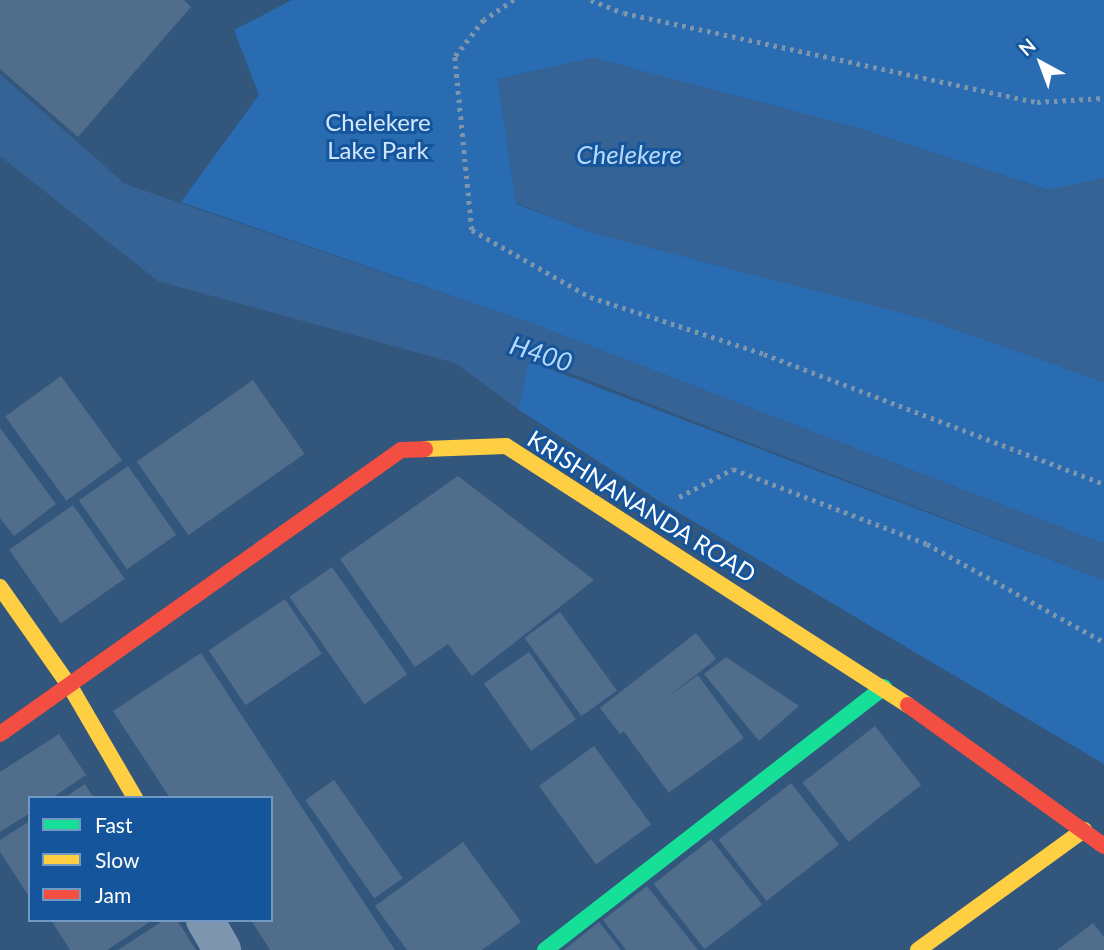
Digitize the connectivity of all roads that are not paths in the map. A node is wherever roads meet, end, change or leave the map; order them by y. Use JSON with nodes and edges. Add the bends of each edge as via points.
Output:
{"nodes":[{"id":1,"x":0,"y":587,"type":"edge"},
{"id":2,"x":884,"y":687,"type":"junction"},
{"id":3,"x":71,"y":688,"type":"junction"},
{"id":4,"x":0,"y":734,"type":"edge"},
{"id":5,"x":134,"y":796,"type":"edge"},
{"id":6,"x":1084,"y":830,"type":"junction"},
{"id":7,"x":1104,"y":846,"type":"edge"},
{"id":8,"x":206,"y":922,"type":"edge"},
{"id":9,"x":222,"y":950,"type":"edge"},
{"id":10,"x":545,"y":950,"type":"edge"},
{"id":11,"x":918,"y":950,"type":"edge"}],
"edges":[{"from":1,"to":3,"type":"street"},
{"from":2,"to":3,"type":"street","name":"KRISHNANANDA ROAD","via":[[506,446],[401,450]]},
{"from":2,"to":6,"type":"street","name":"KRISHNANANDA ROAD"},
{"from":2,"to":10,"type":"street"},
{"from":3,"to":4,"type":"street","name":"KRISHNANANDA ROAD"},
{"from":3,"to":5,"type":"street"},
{"from":6,"to":7,"type":"street","name":"KRISHNANANDA ROAD"},
{"from":6,"to":11,"type":"street"},
{"from":8,"to":9,"type":"street"}]}
